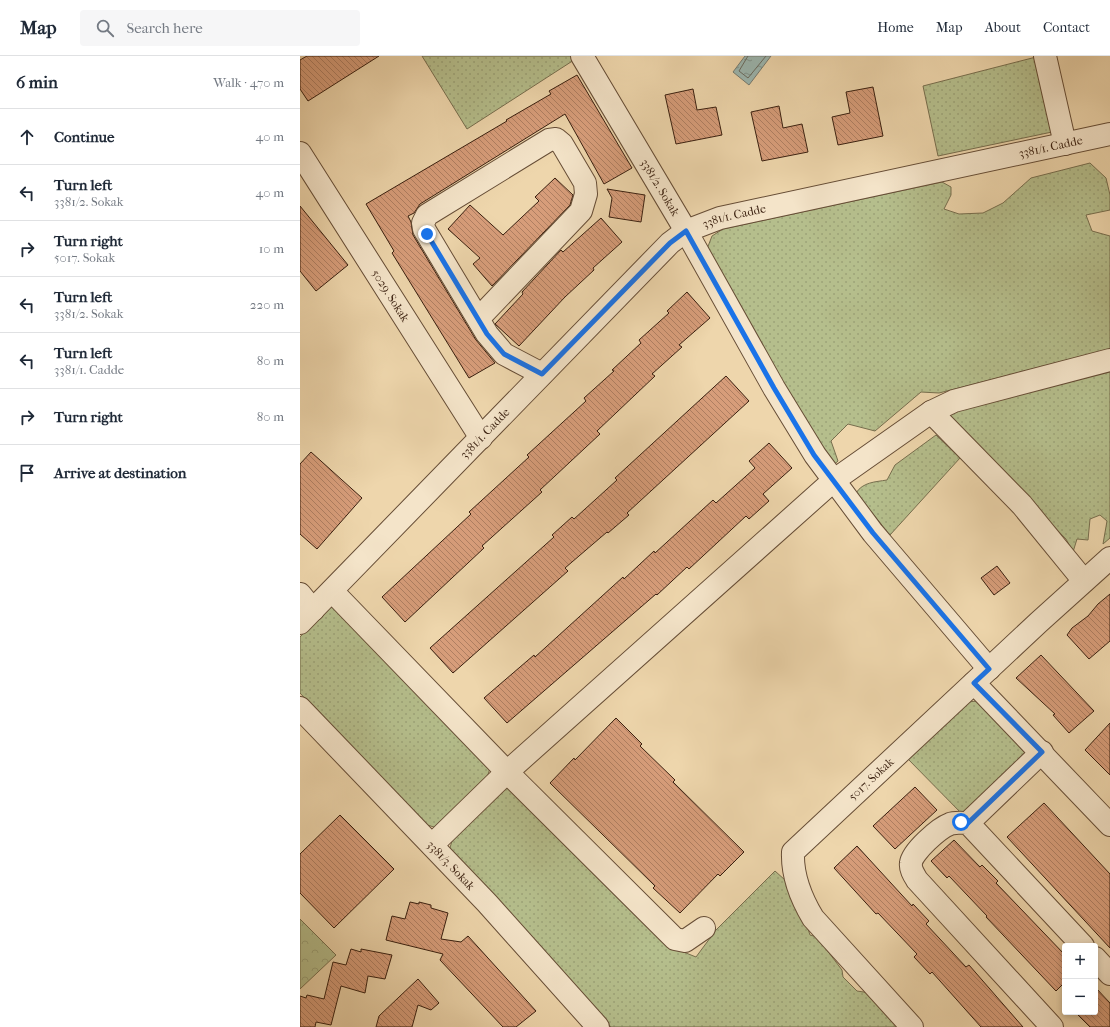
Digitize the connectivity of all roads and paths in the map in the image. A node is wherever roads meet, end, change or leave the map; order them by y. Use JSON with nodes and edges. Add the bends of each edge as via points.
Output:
{"nodes":[{"id":1,"x":582,"y":56,"type":"edge"},
{"id":2,"x":1045,"y":56,"type":"edge"},
{"id":3,"x":1110,"y":134,"type":"edge"},
{"id":4,"x":1065,"y":144,"type":"junction"},
{"id":5,"x":300,"y":153,"type":"edge"},
{"id":6,"x":686,"y":231,"type":"junction"},
{"id":7,"x":478,"y":319,"type":"junction"},
{"id":8,"x":1110,"y":360,"type":"edge"},
{"id":9,"x":542,"y":374,"type":"junction"},
{"id":10,"x":931,"y":412,"type":"junction"},
{"id":11,"x":481,"y":438,"type":"junction"},
{"id":12,"x":833,"y":481,"type":"junction"},
{"id":13,"x":1110,"y":558,"type":"edge"},
{"id":14,"x":1084,"y":581,"type":"junction"},
{"id":15,"x":332,"y":591,"type":"junction"},
{"id":16,"x":304,"y":609,"type":"edge"},
{"id":17,"x":981,"y":676,"type":"junction"},
{"id":18,"x":300,"y":708,"type":"edge"},
{"id":19,"x":1042,"y":752,"type":"junction"},
{"id":20,"x":507,"y":772,"type":"junction"},
{"id":21,"x":968,"y":823,"type":"junction"},
{"id":22,"x":1110,"y":825,"type":"edge"},
{"id":23,"x":432,"y":845,"type":"junction"},
{"id":24,"x":704,"y":928,"type":"dead end"},
{"id":25,"x":1080,"y":943,"type":"edge"},
{"id":26,"x":1098,"y":961,"type":"edge"},
{"id":27,"x":1110,"y":974,"type":"edge"},
{"id":28,"x":598,"y":1027,"type":"edge"},
{"id":29,"x":912,"y":1027,"type":"edge"},
{"id":30,"x":1052,"y":1027,"type":"edge"}],
"edges":[{"from":1,"to":6,"type":"street","name":"3381/2. Sokak"},
{"from":2,"to":4,"type":"street"},
{"from":3,"to":4,"type":"street","name":"3381/1. Cadde"},
{"from":4,"to":6,"type":"street","name":"3381/1. Cadde","via":[[720,218]]},
{"from":5,"to":11,"type":"street","name":"5029. Sokak"},
{"from":6,"to":9,"type":"street","name":"3381/1. Cadde","via":[[670,243]]},
{"from":6,"to":12,"type":"street","name":"3381/2. Sokak","via":[[774,388],[814,455]]},
{"from":7,"to":7,"type":"street","via":[[424,229],[423,223],[427,215],[549,140],[556,139],[562,144],[585,183],[586,194],[581,211]]},
{"from":7,"to":9,"type":"street","via":[[504,354]]},
{"from":8,"to":10,"type":"street","via":[[954,402]]},
{"from":9,"to":11,"type":"street","name":"3381/1. Cadde"},
{"from":10,"to":12,"type":"street"},
{"from":10,"to":14,"type":"street","via":[[1022,504]]},
{"from":11,"to":15,"type":"street","name":"3381/1. Cadde"},
{"from":12,"to":17,"type":"street","name":"3381/2. Sokak"},
{"from":12,"to":20,"type":"street"},
{"from":13,"to":14,"type":"street","name":"5017. Sokak"},
{"from":14,"to":17,"type":"street","name":"5017. Sokak"},
{"from":15,"to":16,"type":"street","name":"3381/1. Cadde"},
{"from":15,"to":20,"type":"street"},
{"from":17,"to":19,"type":"street","name":"3381/2. Sokak"},
{"from":17,"to":29,"type":"street","name":"5017. Sokak","via":[[793,852],[796,882],[813,918]]},
{"from":18,"to":23,"type":"street","name":"3381/3. Sokak"},
{"from":19,"to":21,"type":"street"},
{"from":19,"to":22,"type":"street","name":"3381/2. Sokak"},
{"from":20,"to":23,"type":"street"},
{"from":20,"to":24,"type":"street","via":[[675,939],[685,942]]},
{"from":21,"to":25,"type":"street"},
{"from":21,"to":30,"type":"street","via":[[950,824],[939,831],[914,855],[911,870],[917,880]]},
{"from":23,"to":28,"type":"street","name":"3381/3. Sokak"},
{"from":26,"to":27,"type":"street"}]}
